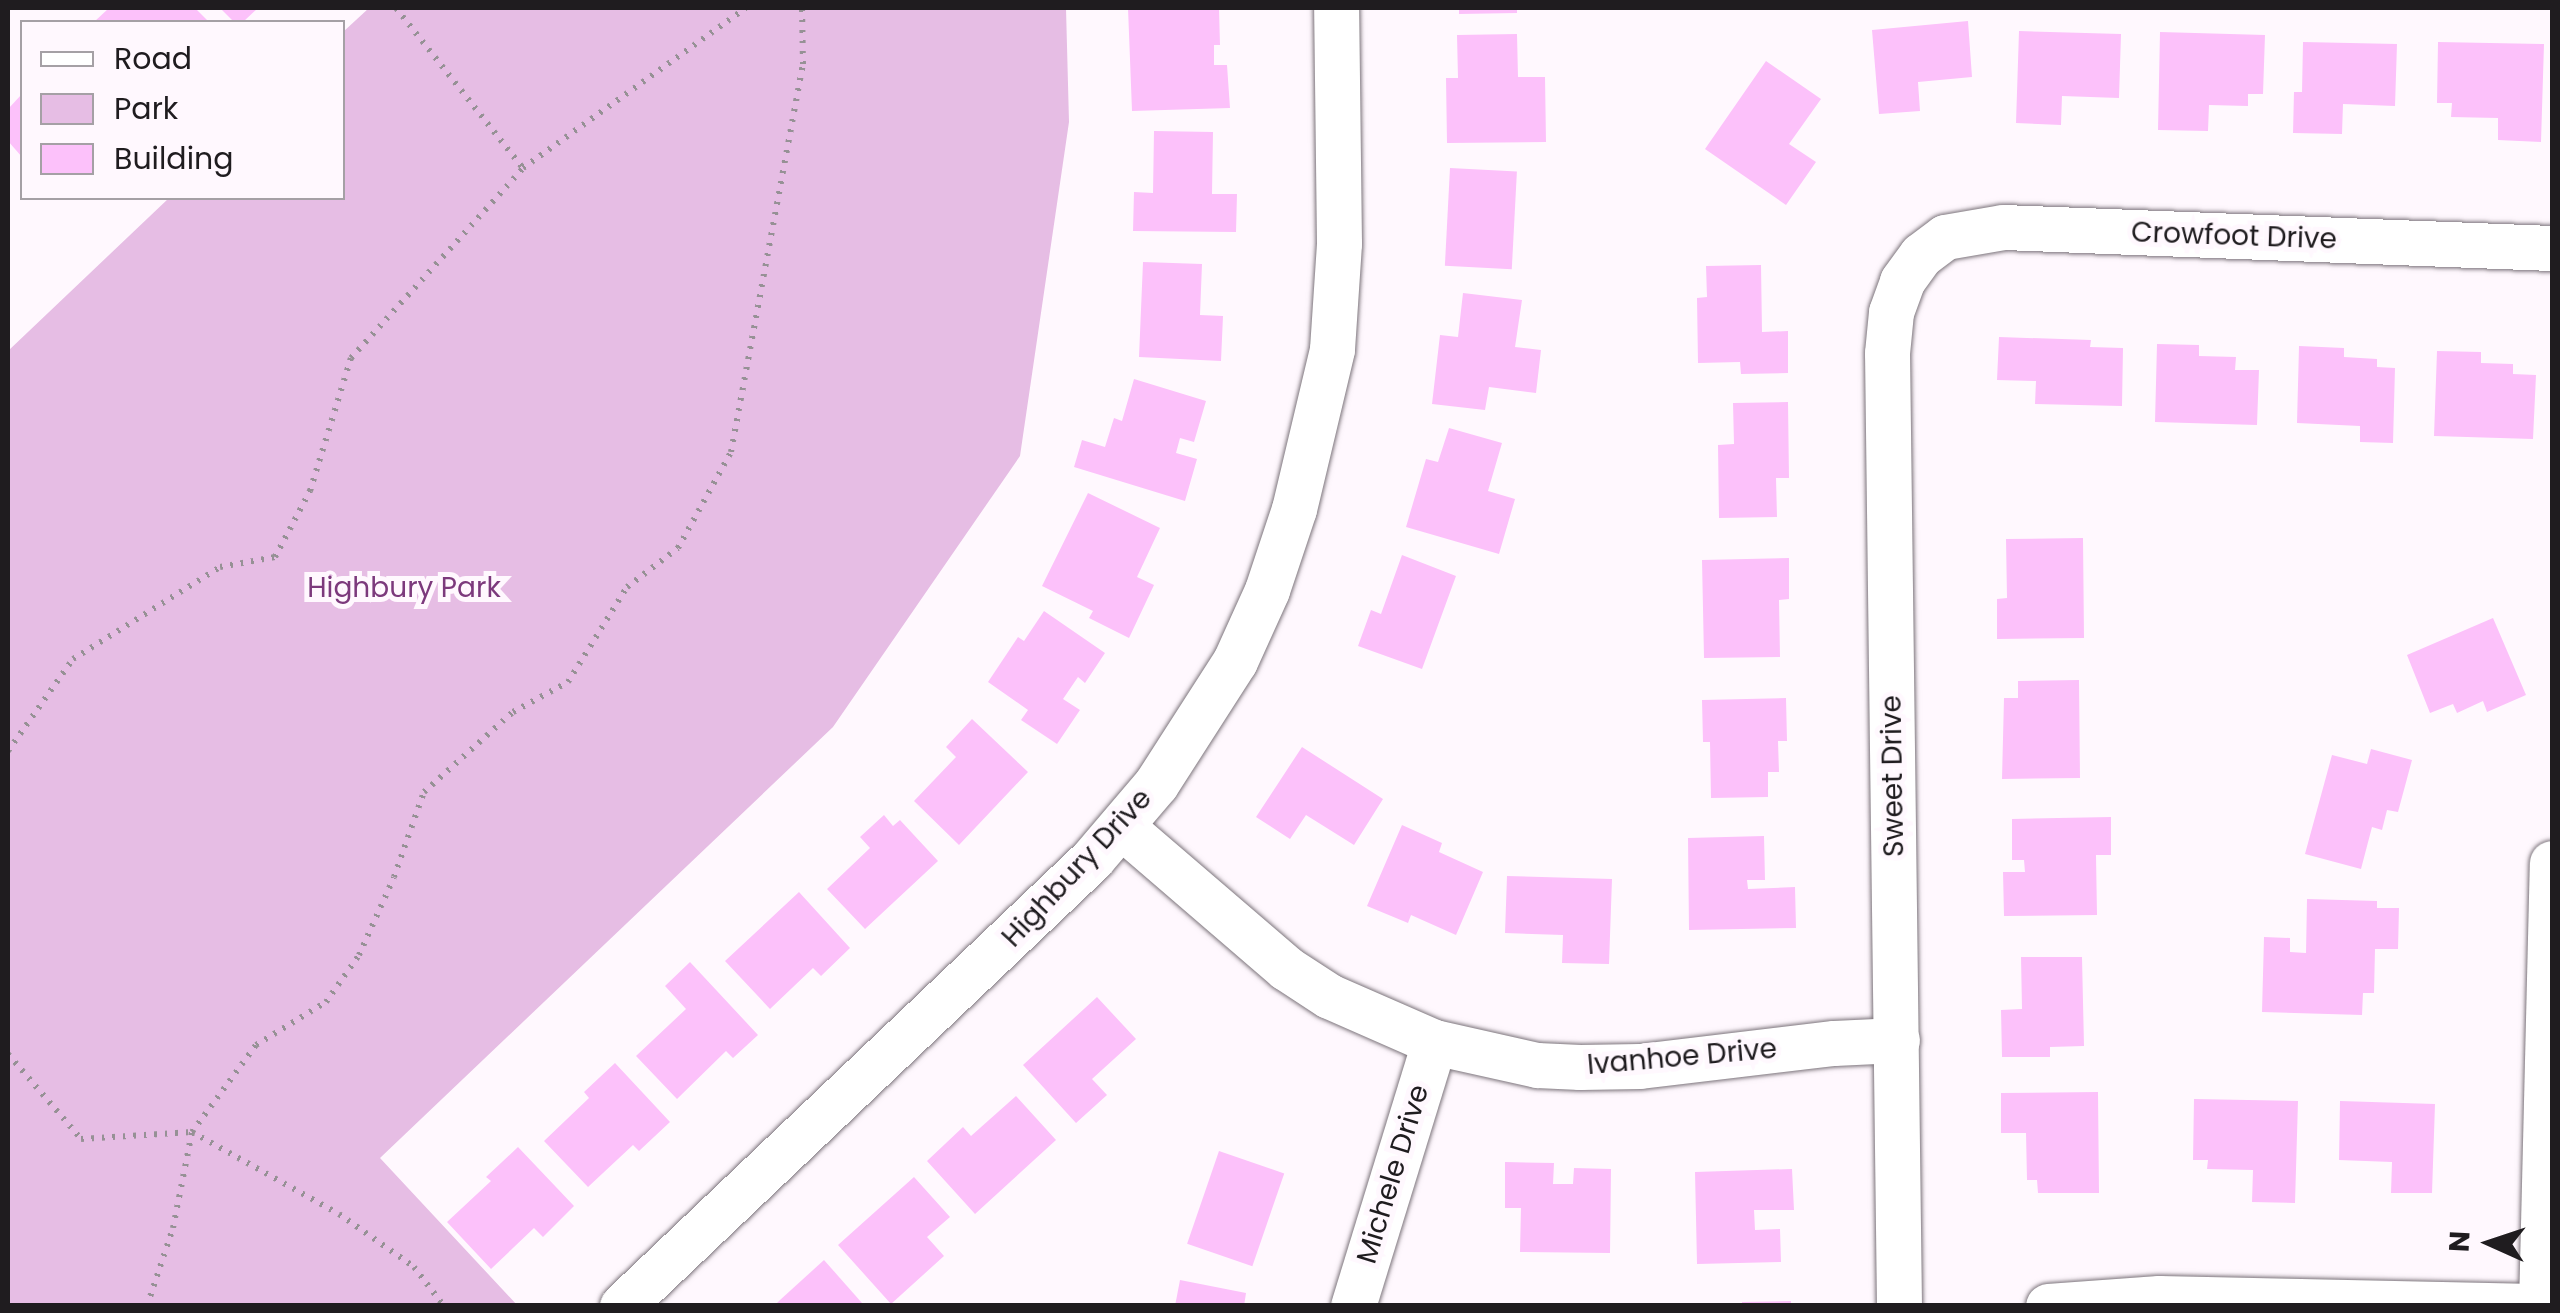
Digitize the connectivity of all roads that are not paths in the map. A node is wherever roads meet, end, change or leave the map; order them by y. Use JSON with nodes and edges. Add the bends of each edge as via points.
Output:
{"nodes":[{"id":1,"x":1336,"y":8,"type":"edge"},
{"id":2,"x":2552,"y":248,"type":"edge"},
{"id":3,"x":1921,"y":254,"type":"joint"},
{"id":4,"x":1121,"y":826,"type":"junction"},
{"id":5,"x":2552,"y":863,"type":"edge"},
{"id":6,"x":1896,"y":1040,"type":"junction"},
{"id":7,"x":1434,"y":1042,"type":"junction"},
{"id":8,"x":622,"y":1306,"type":"edge"},
{"id":9,"x":1353,"y":1306,"type":"edge"},
{"id":10,"x":1898,"y":1306,"type":"edge"},
{"id":11,"x":2048,"y":1306,"type":"edge"},
{"id":12,"x":2539,"y":1306,"type":"edge"}],
"edges":[{"from":1,"to":4,"type":"street","name":"Highbury Drive","via":[[1337,295],[1313,441],[1267,590],[1234,660],[1187,740]]},
{"from":2,"to":3,"type":"street","name":"Crowfoot Drive","via":[[2003,228],[1945,238]]},
{"from":3,"to":6,"type":"street","name":"Sweet Drive","via":[[1896,296],[1888,353]]},
{"from":4,"to":7,"type":"street","name":"Ivanhoe Drive","via":[[1286,968],[1329,996]]},
{"from":4,"to":8,"type":"street","name":"Highbury Drive","via":[[981,968]]},
{"from":5,"to":12,"type":"street"},
{"from":6,"to":7,"type":"street","name":"Ivanhoe Drive","via":[[1580,1067],[1537,1065]]},
{"from":6,"to":10,"type":"street","name":"Sweet Drive"},
{"from":7,"to":9,"type":"street","name":"Michele Drive"},
{"from":11,"to":12,"type":"street","via":[[2159,1298]]}]}
